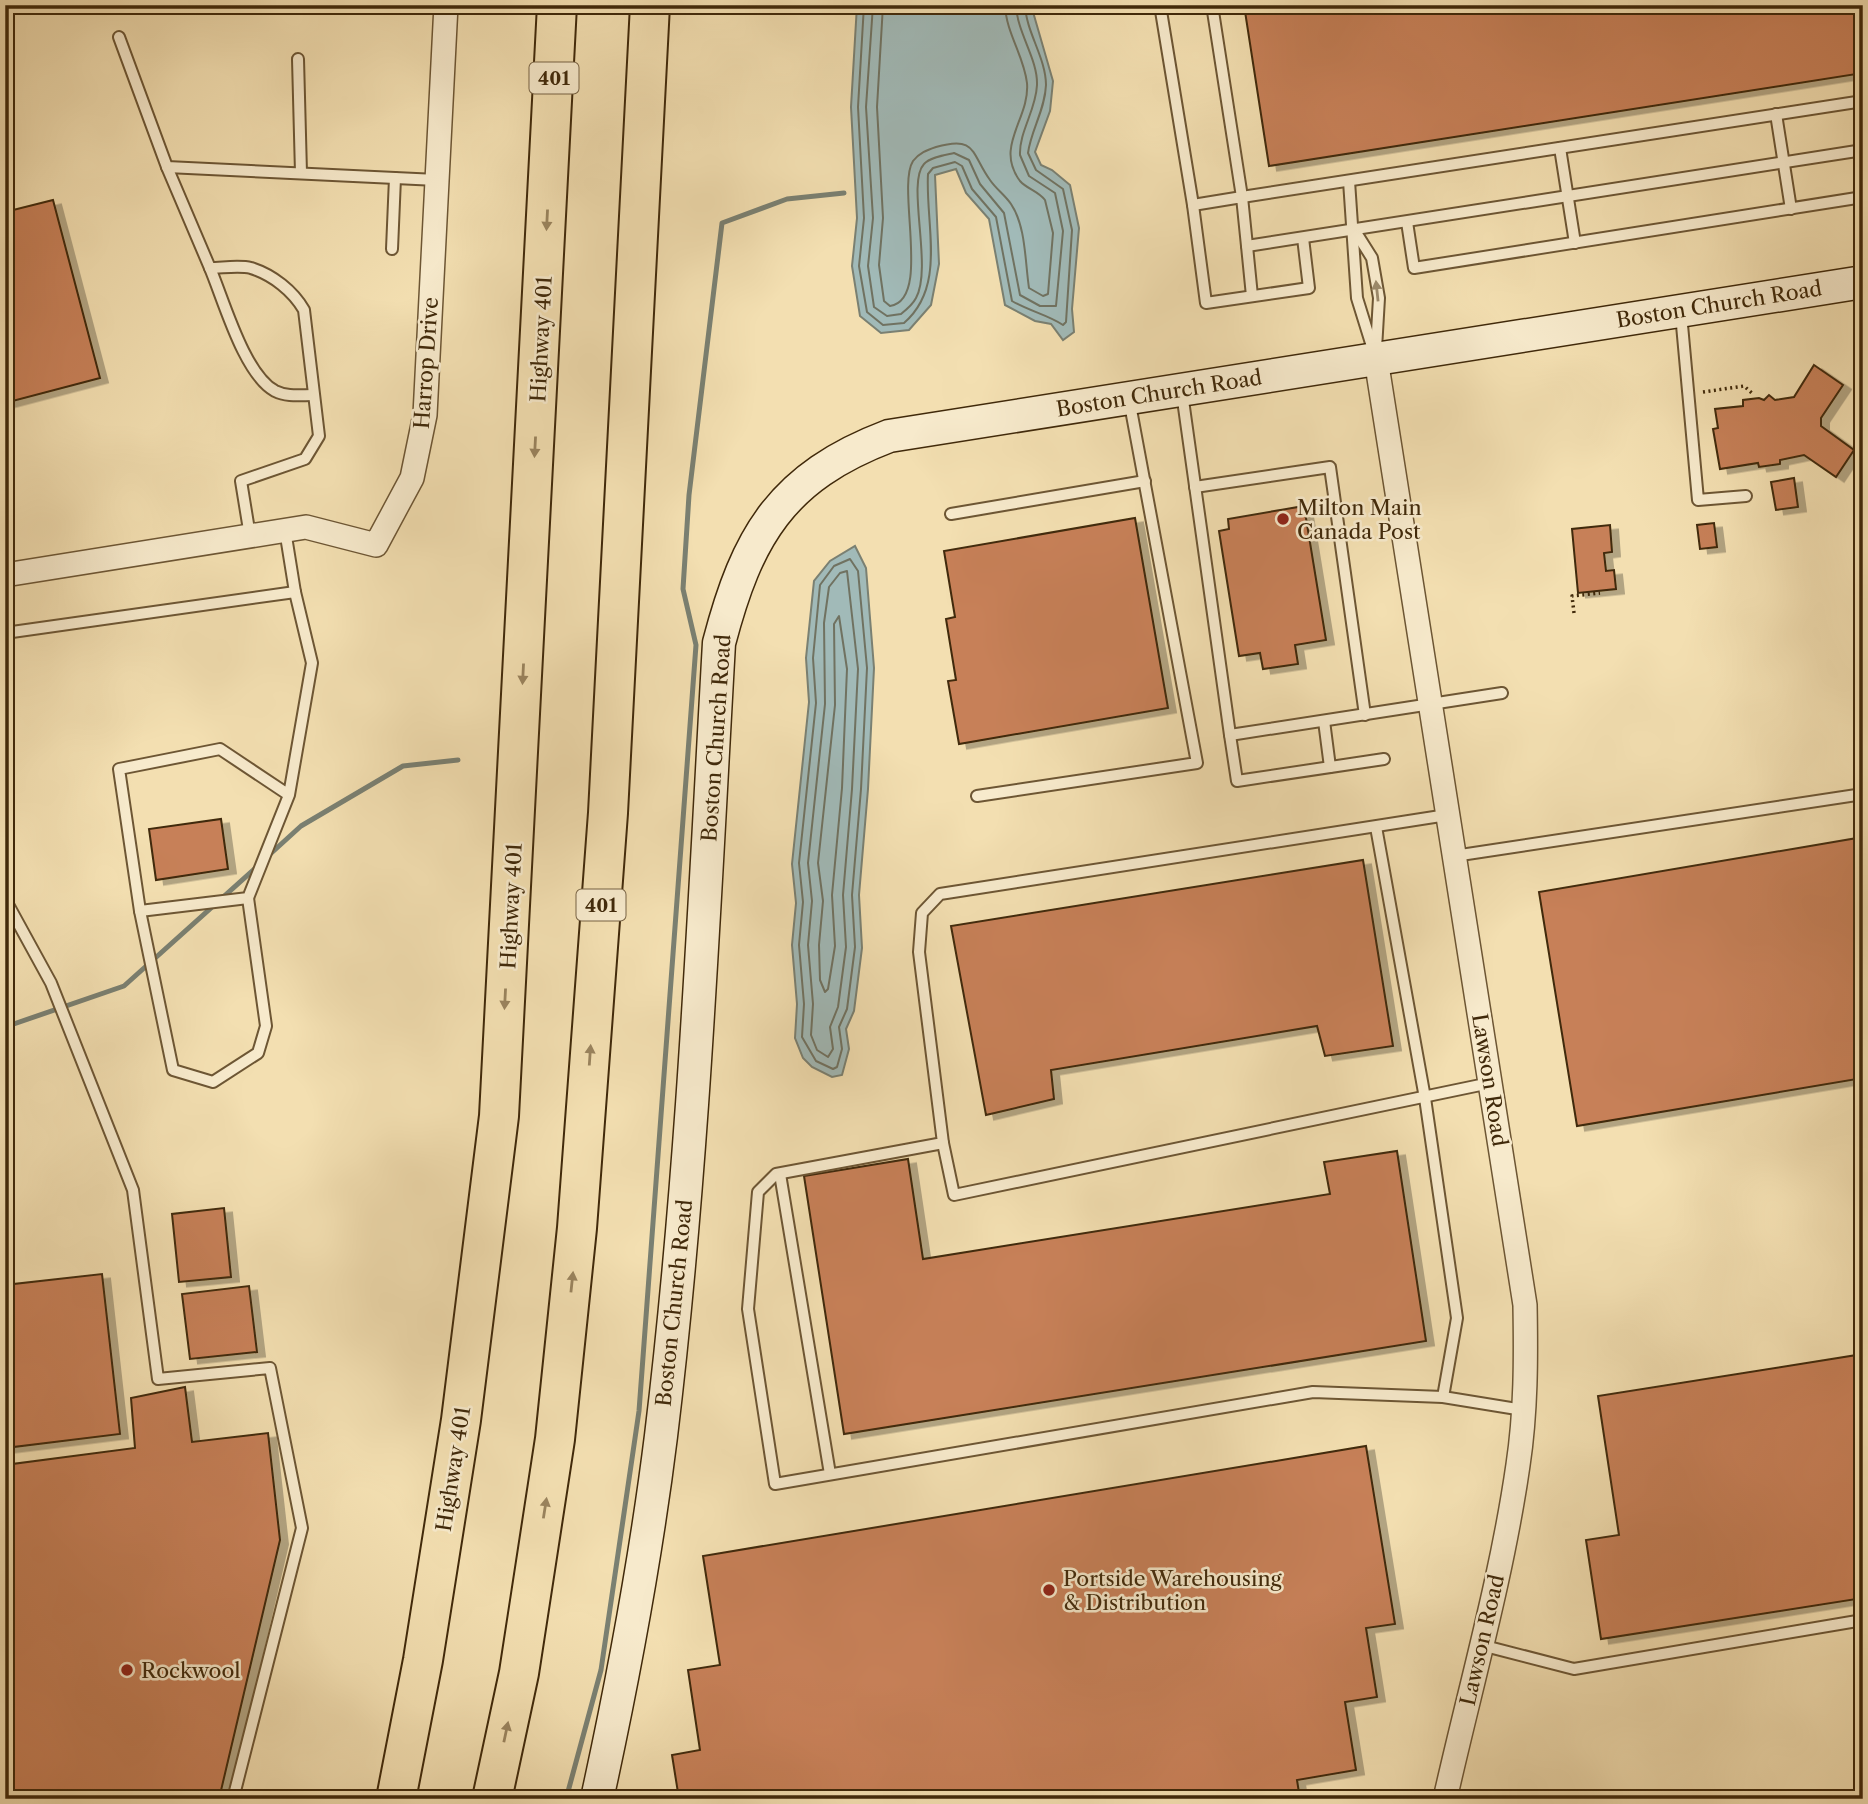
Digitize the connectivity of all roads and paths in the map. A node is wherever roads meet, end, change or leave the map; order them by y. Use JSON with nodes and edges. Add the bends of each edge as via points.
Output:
{"nodes":[{"id":1,"x":446,"y":5,"type":"edge"},
{"id":2,"x":557,"y":5,"type":"edge"},
{"id":3,"x":650,"y":5,"type":"edge"},
{"id":4,"x":1160,"y":5,"type":"edge"},
{"id":5,"x":1212,"y":5,"type":"edge"},
{"id":6,"x":119,"y":37,"type":"dead end"},
{"id":7,"x":298,"y":59,"type":"dead end"},
{"id":8,"x":1863,"y":101,"type":"edge"},
{"id":9,"x":1776,"y":114,"type":"junction"},
{"id":10,"x":1560,"y":148,"type":"junction"},
{"id":11,"x":1863,"y":150,"type":"edge"},
{"id":12,"x":1784,"y":162,"type":"junction"},
{"id":13,"x":167,"y":167,"type":"junction"},
{"id":14,"x":301,"y":173,"type":"junction"},
{"id":15,"x":395,"y":178,"type":"junction"},
{"id":16,"x":437,"y":180,"type":"junction"},
{"id":17,"x":1349,"y":181,"type":"junction"},
{"id":18,"x":1568,"y":196,"type":"junction"},
{"id":19,"x":1242,"y":197,"type":"junction"},
{"id":20,"x":1863,"y":197,"type":"edge"},
{"id":21,"x":1193,"y":205,"type":"junction"},
{"id":22,"x":1791,"y":209,"type":"junction"},
{"id":23,"x":1406,"y":222,"type":"junction"},
{"id":24,"x":1354,"y":230,"type":"junction"},
{"id":25,"x":1303,"y":238,"type":"junction"},
{"id":26,"x":1575,"y":243,"type":"junction"},
{"id":27,"x":1247,"y":247,"type":"junction"},
{"id":28,"x":392,"y":249,"type":"dead end"},
{"id":29,"x":210,"y":268,"type":"junction"},
{"id":30,"x":1863,"y":282,"type":"edge"},
{"id":31,"x":1252,"y":296,"type":"junction"},
{"id":32,"x":1680,"y":311,"type":"junction"},
{"id":33,"x":1376,"y":359,"type":"junction"},
{"id":34,"x":1182,"y":390,"type":"junction"},
{"id":35,"x":1688,"y":394,"type":"junction"},
{"id":36,"x":1753,"y":394,"type":"dead end"},
{"id":37,"x":313,"y":395,"type":"junction"},
{"id":38,"x":1129,"y":398,"type":"junction"},
{"id":39,"x":1144,"y":481,"type":"junction"},
{"id":40,"x":1195,"y":487,"type":"junction"},
{"id":41,"x":1746,"y":496,"type":"dead end"},
{"id":42,"x":951,"y":514,"type":"dead end"},
{"id":43,"x":285,"y":530,"type":"junction"},
{"id":44,"x":250,"y":536,"type":"junction"},
{"id":45,"x":5,"y":575,"type":"edge"},
{"id":46,"x":295,"y":592,"type":"junction"},
{"id":47,"x":1600,"y":593,"type":"dead end"},
{"id":48,"x":1574,"y":613,"type":"dead end"},
{"id":49,"x":5,"y":633,"type":"edge"},
{"id":50,"x":1502,"y":693,"type":"dead end"},
{"id":51,"x":1430,"y":706,"type":"junction"},
{"id":52,"x":1365,"y":715,"type":"junction"},
{"id":53,"x":1324,"y":721,"type":"junction"},
{"id":54,"x":1230,"y":735,"type":"junction"},
{"id":55,"x":1384,"y":759,"type":"dead end"},
{"id":56,"x":1330,"y":767,"type":"junction"},
{"id":57,"x":289,"y":794,"type":"junction"},
{"id":58,"x":1863,"y":794,"type":"edge"},
{"id":59,"x":977,"y":796,"type":"dead end"},
{"id":60,"x":1447,"y":815,"type":"junction"},
{"id":61,"x":1376,"y":827,"type":"junction"},
{"id":62,"x":1454,"y":856,"type":"junction"},
{"id":63,"x":248,"y":898,"type":"junction"},
{"id":64,"x":5,"y":899,"type":"edge"},
{"id":65,"x":140,"y":911,"type":"junction"},
{"id":66,"x":1490,"y":1083,"type":"junction"},
{"id":67,"x":1425,"y":1098,"type":"junction"},
{"id":68,"x":943,"y":1143,"type":"junction"},
{"id":69,"x":780,"y":1174,"type":"junction"},
{"id":70,"x":1443,"y":1397,"type":"junction"},
{"id":71,"x":1523,"y":1410,"type":"junction"},
{"id":72,"x":830,"y":1474,"type":"junction"},
{"id":73,"x":1863,"y":1620,"type":"edge"},
{"id":74,"x":1481,"y":1645,"type":"junction"},
{"id":75,"x":233,"y":1799,"type":"edge"},
{"id":76,"x":396,"y":1799,"type":"edge"},
{"id":77,"x":492,"y":1799,"type":"edge"},
{"id":78,"x":597,"y":1799,"type":"edge"},
{"id":79,"x":1445,"y":1799,"type":"edge"}],
"edges":[{"from":1,"to":16,"type":"street","name":"Harrop Drive"},
{"from":2,"to":76,"type":"highway","name":"Highway 401","number":"401","one_way":true,"via":[[499,1116],[461,1420]]},
{"from":77,"to":3,"type":"highway","number":"401","one_way":true,"via":[[519,1673],[555,1439],[577,1228],[608,813]]},
{"from":4,"to":21,"type":"lane"},
{"from":5,"to":19,"type":"lane"},
{"from":6,"to":13,"type":"lane"},
{"from":7,"to":14,"type":"lane"},
{"from":8,"to":9,"type":"lane"},
{"from":9,"to":10,"type":"lane"},
{"from":9,"to":12,"type":"lane"},
{"from":10,"to":17,"type":"lane"},
{"from":10,"to":18,"type":"lane"},
{"from":11,"to":12,"type":"lane"},
{"from":12,"to":18,"type":"lane"},
{"from":12,"to":22,"type":"lane"},
{"from":13,"to":14,"type":"lane"},
{"from":13,"to":29,"type":"lane"},
{"from":14,"to":15,"type":"lane"},
{"from":15,"to":16,"type":"lane"},
{"from":15,"to":28,"type":"lane"},
{"from":16,"to":43,"type":"street","name":"Harrop Drive","via":[[425,415],[412,478],[376,545],[306,527]]},
{"from":17,"to":19,"type":"lane"},
{"from":17,"to":24,"type":"lane"},
{"from":18,"to":23,"type":"lane"},
{"from":18,"to":26,"type":"lane"},
{"from":19,"to":21,"type":"lane"},
{"from":19,"to":27,"type":"lane"},
{"from":20,"to":22,"type":"lane"},
{"from":21,"to":31,"type":"lane","via":[[1206,303]]},
{"from":22,"to":26,"type":"lane"},
{"from":23,"to":24,"type":"lane"},
{"from":23,"to":26,"type":"lane","via":[[1414,268]]},
{"from":24,"to":25,"type":"lane"},
{"from":24,"to":33,"type":"lane","via":[[1357,298]]},
{"from":33,"to":24,"type":"lane","one_way":true,"via":[[1379,298],[1375,271]]},
{"from":25,"to":27,"type":"lane"},
{"from":25,"to":31,"type":"lane","via":[[1309,288]]},
{"from":27,"to":31,"type":"lane"},
{"from":29,"to":37,"type":"lane","via":[[246,356],[262,381],[288,395]]},
{"from":29,"to":37,"type":"lane","via":[[249,267],[284,285],[296,297],[304,310]]},
{"from":30,"to":32,"type":"street","name":"Boston Church Road"},
{"from":32,"to":33,"type":"street","name":"Boston Church Road"},
{"from":32,"to":35,"type":"lane"},
{"from":33,"to":34,"type":"street","name":"Boston Church Road"},
{"from":33,"to":51,"type":"street","name":"Lawson Road"},
{"from":34,"to":38,"type":"street","name":"Boston Church Road"},
{"from":34,"to":40,"type":"lane"},
{"from":35,"to":36,"type":"path","via":[[1744,386]]},
{"from":35,"to":41,"type":"lane","via":[[1698,500]]},
{"from":37,"to":44,"type":"lane","via":[[319,436],[305,459],[240,481]]},
{"from":38,"to":39,"type":"lane"},
{"from":38,"to":78,"type":"street","name":"Boston Church Road","via":[[888,436],[855,449],[800,485],[774,513],[733,590],[719,643],[695,1085],[661,1438],[617,1709]]},
{"from":39,"to":42,"type":"lane"},
{"from":39,"to":59,"type":"lane","via":[[1197,762]]},
{"from":40,"to":52,"type":"lane","via":[[1330,467]]},
{"from":40,"to":54,"type":"lane"},
{"from":43,"to":44,"type":"street","name":"Harrop Drive"},
{"from":43,"to":46,"type":"lane"},
{"from":44,"to":45,"type":"street","name":"Harrop Drive"},
{"from":46,"to":49,"type":"lane"},
{"from":46,"to":57,"type":"lane","via":[[312,663]]},
{"from":47,"to":48,"type":"path","via":[[1572,596]]},
{"from":50,"to":51,"type":"lane"},
{"from":51,"to":52,"type":"lane"},
{"from":51,"to":60,"type":"street","name":"Lawson Road"},
{"from":52,"to":53,"type":"lane"},
{"from":53,"to":54,"type":"lane"},
{"from":53,"to":56,"type":"lane"},
{"from":54,"to":56,"type":"lane","via":[[1237,780]]},
{"from":55,"to":56,"type":"lane"},
{"from":57,"to":63,"type":"lane"},
{"from":57,"to":65,"type":"lane","via":[[220,749],[118,769]]},
{"from":58,"to":62,"type":"lane"},
{"from":60,"to":61,"type":"lane"},
{"from":60,"to":62,"type":"street","name":"Lawson Road"},
{"from":61,"to":67,"type":"lane"},
{"from":61,"to":68,"type":"lane","via":[[940,894],[922,913],[919,952]]},
{"from":62,"to":66,"type":"street","name":"Lawson Road"},
{"from":63,"to":65,"type":"lane"},
{"from":63,"to":65,"type":"lane","via":[[266,1026],[258,1053],[213,1082],[173,1070]]},
{"from":64,"to":75,"type":"lane","via":[[51,983],[133,1190],[158,1379],[270,1368],[302,1528]]},
{"from":66,"to":67,"type":"lane"},
{"from":66,"to":71,"type":"street","name":"Lawson Road","via":[[1525,1305]]},
{"from":67,"to":68,"type":"lane","via":[[954,1195]]},
{"from":67,"to":70,"type":"lane","via":[[1457,1318]]},
{"from":68,"to":69,"type":"lane"},
{"from":69,"to":72,"type":"lane"},
{"from":69,"to":72,"type":"lane","via":[[758,1192],[748,1309],[775,1484]]},
{"from":70,"to":71,"type":"lane"},
{"from":70,"to":72,"type":"lane","via":[[1313,1392]]},
{"from":71,"to":74,"type":"street","name":"Lawson Road","via":[[1503,1549]]},
{"from":73,"to":74,"type":"lane","via":[[1574,1669]]},
{"from":74,"to":79,"type":"street","name":"Lawson Road"}]}
